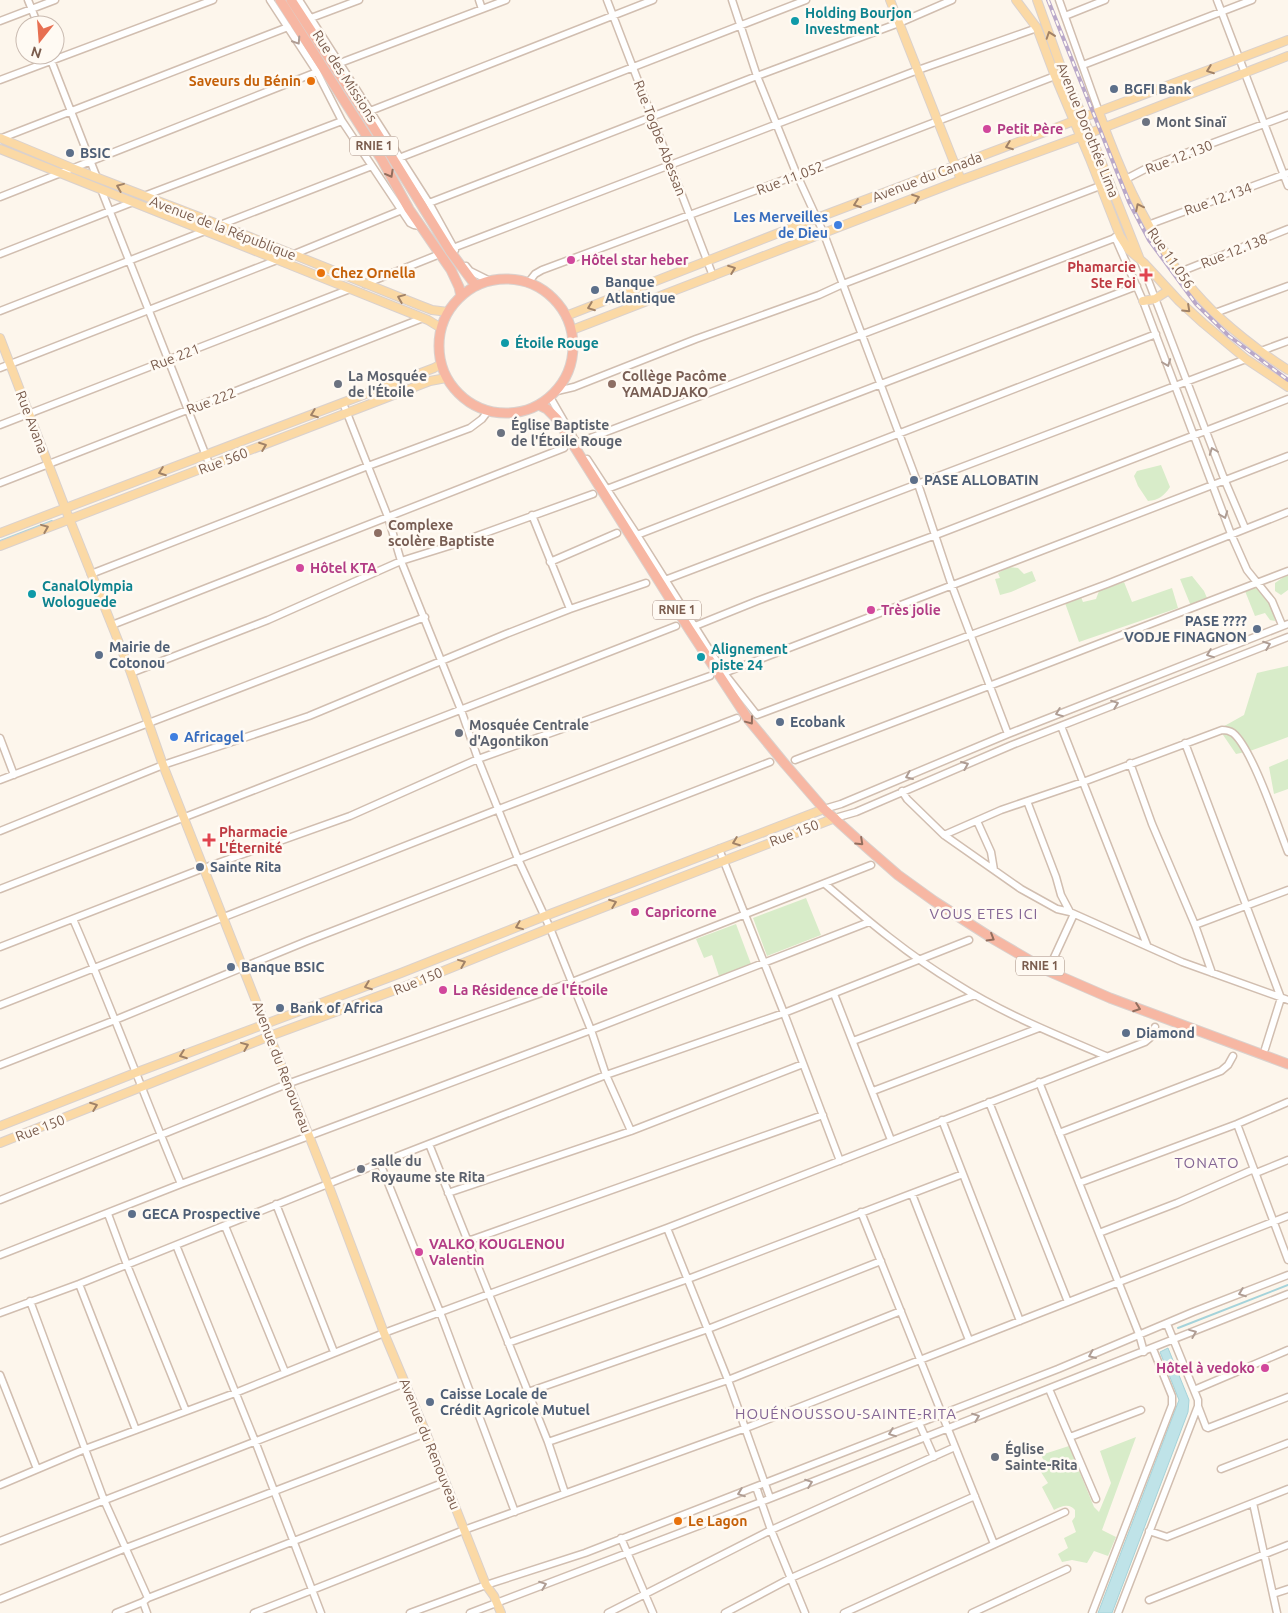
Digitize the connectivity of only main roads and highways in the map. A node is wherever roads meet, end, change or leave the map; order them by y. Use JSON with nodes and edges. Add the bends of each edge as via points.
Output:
{"nodes":[{"id":1,"x":280,"y":0,"type":"edge"},
{"id":2,"x":291,"y":0,"type":"edge"},
{"id":3,"x":890,"y":0,"type":"edge"},
{"id":4,"x":1036,"y":0,"type":"edge"},
{"id":5,"x":1018,"y":1,"type":"edge"},
{"id":6,"x":1288,"y":40,"type":"edge"},
{"id":7,"x":1288,"y":56,"type":"edge"},
{"id":8,"x":1099,"y":112,"type":"junction"},
{"id":9,"x":1083,"y":118,"type":"junction"},
{"id":10,"x":1074,"y":121,"type":"junction"},
{"id":11,"x":1105,"y":127,"type":"junction"},
{"id":12,"x":1090,"y":133,"type":"junction"},
{"id":13,"x":1081,"y":136,"type":"junction"},
{"id":14,"x":1,"y":138,"type":"edge"},
{"id":15,"x":0,"y":149,"type":"edge"},
{"id":16,"x":956,"y":167,"type":"junction"},
{"id":17,"x":961,"y":180,"type":"junction"},
{"id":18,"x":1140,"y":259,"type":"junction"},
{"id":19,"x":476,"y":286,"type":"junction"},
{"id":20,"x":1169,"y":290,"type":"junction"},
{"id":21,"x":461,"y":296,"type":"junction"},
{"id":22,"x":1143,"y":301,"type":"road end"},
{"id":23,"x":448,"y":312,"type":"junction"},
{"id":24,"x":566,"y":316,"type":"junction"},
{"id":25,"x":441,"y":328,"type":"junction"},
{"id":26,"x":572,"y":330,"type":"junction"},
{"id":27,"x":0,"y":338,"type":"edge"},
{"id":28,"x":441,"y":364,"type":"junction"},
{"id":29,"x":1288,"y":370,"type":"edge"},
{"id":30,"x":446,"y":378,"type":"junction"},
{"id":31,"x":1288,"y":387,"type":"edge"},
{"id":32,"x":539,"y":405,"type":"junction"},
{"id":33,"x":65,"y":507,"type":"junction"},
{"id":34,"x":69,"y":518,"type":"junction"},
{"id":35,"x":0,"y":532,"type":"edge"},
{"id":36,"x":0,"y":546,"type":"edge"},
{"id":37,"x":824,"y":809,"type":"junction"},
{"id":38,"x":835,"y":818,"type":"junction"},
{"id":39,"x":402,"y":973,"type":"junction"},
{"id":40,"x":406,"y":986,"type":"junction"},
{"id":41,"x":266,"y":1025,"type":"junction"},
{"id":42,"x":270,"y":1036,"type":"junction"},
{"id":43,"x":1288,"y":1064,"type":"edge"},
{"id":44,"x":0,"y":1126,"type":"edge"},
{"id":45,"x":0,"y":1144,"type":"edge"},
{"id":46,"x":501,"y":1613,"type":"edge"}],
"edges":[{"from":1,"to":21,"type":"highway","name":"Rue des Missions","number":"RNIE 1","one_way":true,"via":[[440,254]]},
{"from":2,"to":19,"type":"highway","name":"Rue des Missions","number":"RNIE 1","via":[[450,251]]},
{"from":3,"to":16,"type":"main road"},
{"from":9,"to":4,"type":"main road","name":"Avenue Dorothée Lima","one_way":true},
{"from":5,"to":10,"type":"main road","name":"Avenue Dorothée Lima","via":[[1037,28]]},
{"from":6,"to":8,"type":"main road","name":"Avenue du Canada","one_way":true},
{"from":7,"to":11,"type":"main road","name":"Avenue du Canada"},
{"from":8,"to":9,"type":"main road","name":"Avenue du Canada"},
{"from":8,"to":11,"type":"main road","name":"Rue 11.056"},
{"from":9,"to":10,"type":"main road","name":"Avenue du Canada"},
{"from":9,"to":12,"type":"main road","name":"Avenue Dorothée Lima"},
{"from":10,"to":13,"type":"main road","name":"Avenue Dorothée Lima"},
{"from":10,"to":16,"type":"main road","name":"Avenue du Canada","one_way":true},
{"from":11,"to":12,"type":"main road","name":"Avenue du Canada"},
{"from":29,"to":11,"type":"main road","name":"Rue 11.056","one_way":true,"via":[[1215,313],[1180,272],[1148,225]]},
{"from":12,"to":13,"type":"main road","name":"Avenue du Canada"},
{"from":12,"to":18,"type":"main road","name":"Avenue Dorothée Lima"},
{"from":13,"to":17,"type":"main road","name":"Avenue du Canada"},
{"from":13,"to":18,"type":"main road","name":"Avenue Dorothée Lima","via":[[1118,236]]},
{"from":23,"to":14,"type":"main road","name":"Avenue de la République","one_way":true,"via":[[432,310],[365,284]]},
{"from":15,"to":25,"type":"main road","name":"Avenue de la République"},
{"from":16,"to":17,"type":"main road"},
{"from":16,"to":24,"type":"main road","name":"Avenue du Canada","one_way":true},
{"from":26,"to":17,"type":"main road","name":"Avenue du Canada","one_way":true},
{"from":18,"to":20,"type":"main road","name":"Avenue Dorothée Lima"},
{"from":19,"to":21,"type":"highway"},
{"from":19,"to":24,"type":"highway","via":[[512,279],[528,283],[550,296]]},
{"from":20,"to":22,"type":"main road"},
{"from":20,"to":31,"type":"main road","name":"Avenue Dorothée Lima","one_way":true,"via":[[1246,359]]},
{"from":21,"to":23,"type":"highway"},
{"from":23,"to":25,"type":"highway"},
{"from":24,"to":26,"type":"highway"},
{"from":25,"to":28,"type":"highway","via":[[438,344]]},
{"from":26,"to":32,"type":"highway","via":[[574,347],[564,381]]},
{"from":27,"to":33,"type":"main road","name":"Rue Avana"},
{"from":28,"to":30,"type":"highway"},
{"from":28,"to":33,"type":"main road","name":"Rue 560","one_way":true},
{"from":30,"to":32,"type":"highway","via":[[461,397],[488,411],[513,413]]},
{"from":34,"to":30,"type":"main road","name":"Rue 560","one_way":true,"via":[[430,381]]},
{"from":32,"to":37,"type":"highway","number":"RNIE 1","one_way":true,"via":[[557,419],[748,719]]},
{"from":33,"to":34,"type":"main road","name":"Rue Avana"},
{"from":33,"to":35,"type":"main road","name":"Rue 560"},
{"from":36,"to":34,"type":"main road","name":"Rue 560","one_way":true},
{"from":34,"to":41,"type":"main road","name":"Avenue du Renouveau"},
{"from":37,"to":38,"type":"highway","number":"RNIE 1"},
{"from":37,"to":39,"type":"main road","name":"Rue 150","one_way":true},
{"from":40,"to":38,"type":"main road","name":"Rue 150","one_way":true},
{"from":38,"to":43,"type":"highway","number":"RNIE 1","one_way":true,"via":[[881,861],[921,892],[1048,971],[1110,998]]},
{"from":39,"to":40,"type":"main road"},
{"from":39,"to":41,"type":"main road","name":"Rue 150","one_way":true},
{"from":40,"to":42,"type":"main road","name":"Rue 150"},
{"from":41,"to":42,"type":"main road","name":"Avenue du Renouveau"},
{"from":41,"to":44,"type":"main road","name":"Rue 150","one_way":true},
{"from":45,"to":42,"type":"main road","name":"Rue 150","one_way":true},
{"from":42,"to":46,"type":"main road","name":"Avenue du Renouveau","via":[[384,1333],[486,1584]]}]}
